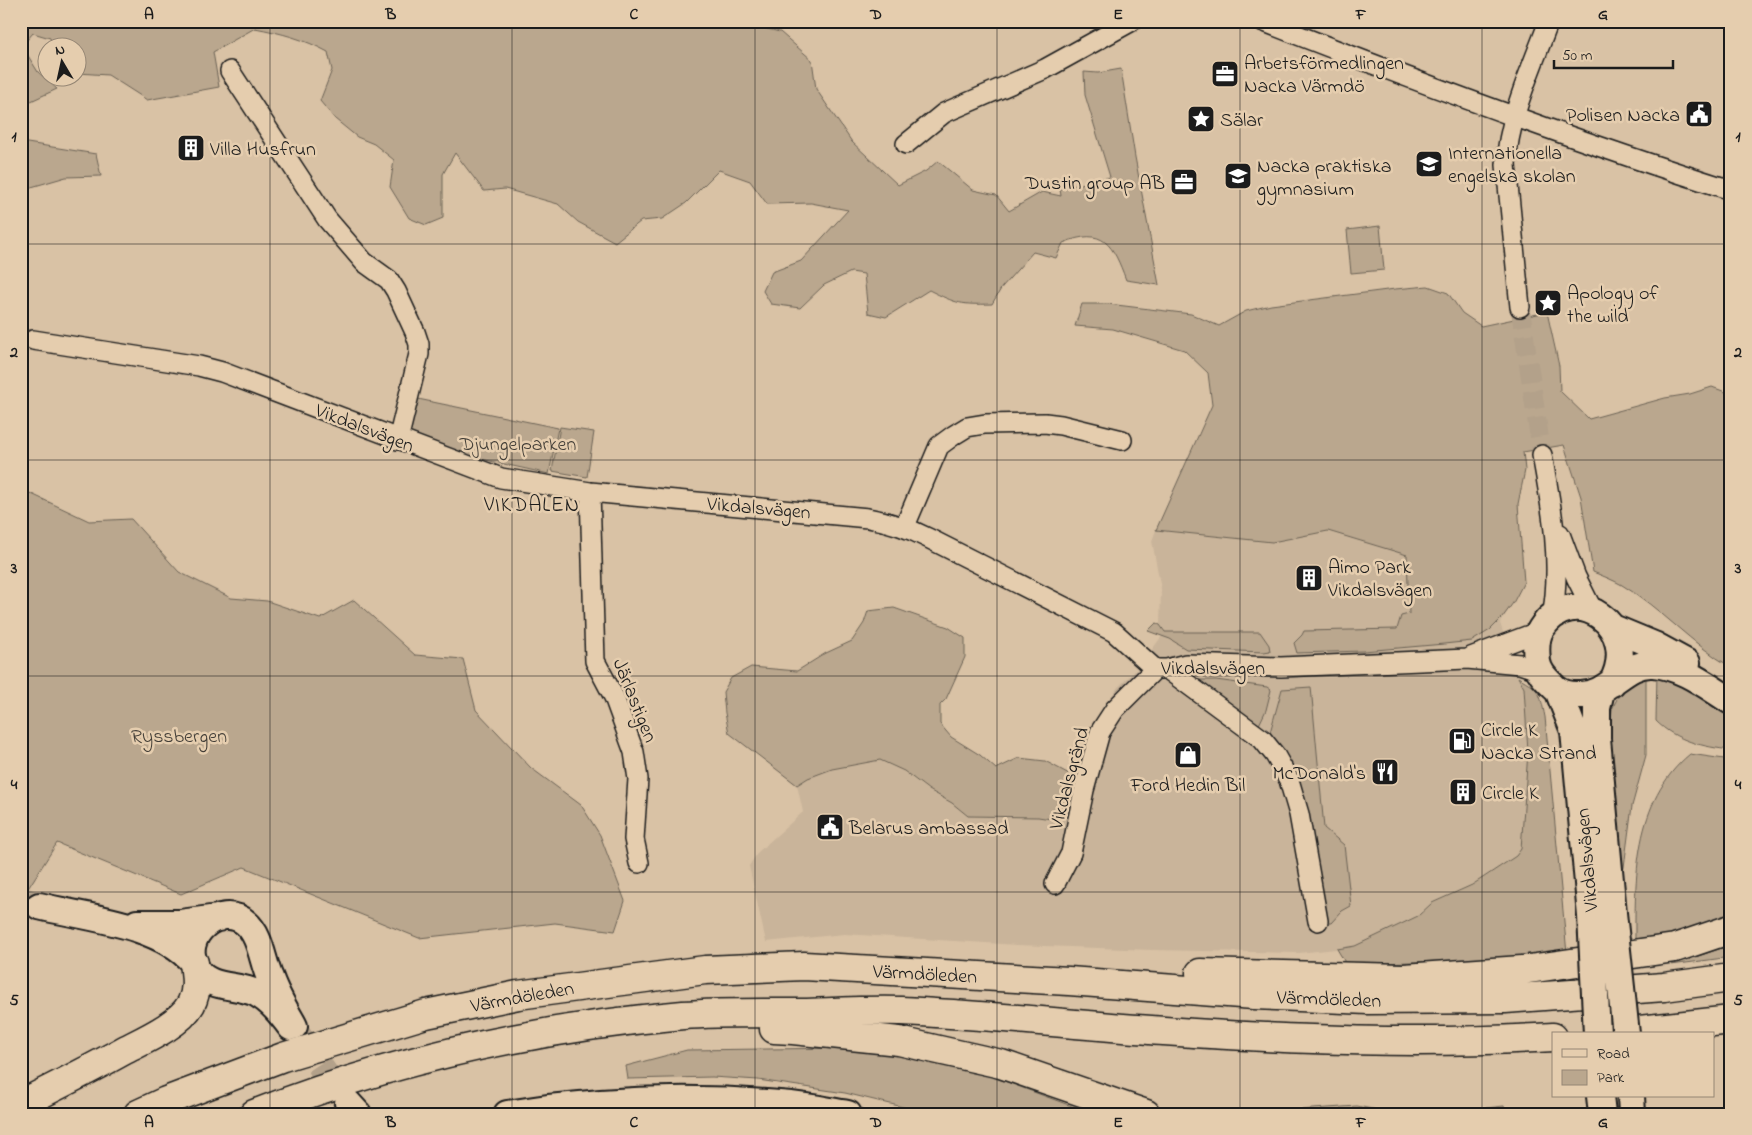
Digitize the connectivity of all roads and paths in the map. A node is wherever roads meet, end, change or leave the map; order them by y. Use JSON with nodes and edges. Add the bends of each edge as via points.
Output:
{"nodes":[{"id":1,"x":1132,"y":21,"type":"edge"},
{"id":2,"x":1262,"y":21,"type":"edge"},
{"id":3,"x":1549,"y":21,"type":"edge"},
{"id":4,"x":230,"y":71,"type":"dead end"},
{"id":5,"x":1516,"y":117,"type":"junction"},
{"id":6,"x":906,"y":144,"type":"dead end"},
{"id":7,"x":1731,"y":190,"type":"edge"},
{"id":8,"x":1520,"y":307,"type":"tunnel mouth"},
{"id":9,"x":32,"y":340,"type":"dead end"},
{"id":10,"x":398,"y":440,"type":"junction"},
{"id":11,"x":1122,"y":440,"type":"dead end"},
{"id":12,"x":1542,"y":455,"type":"tunnel mouth"},
{"id":13,"x":590,"y":492,"type":"junction"},
{"id":14,"x":1554,"y":519,"type":"junction"},
{"id":15,"x":905,"y":526,"type":"junction"},
{"id":16,"x":1603,"y":620,"type":"junction"},
{"id":17,"x":1546,"y":624,"type":"junction"},
{"id":18,"x":1467,"y":658,"type":"junction"},
{"id":19,"x":1161,"y":669,"type":"junction"},
{"id":20,"x":1550,"y":683,"type":"junction"},
{"id":21,"x":1607,"y":687,"type":"junction"},
{"id":22,"x":1731,"y":690,"type":"edge"},
{"id":23,"x":1731,"y":701,"type":"edge"},
{"id":24,"x":639,"y":863,"type":"dead end"},
{"id":25,"x":1055,"y":884,"type":"dead end"},
{"id":26,"x":40,"y":906,"type":"tunnel mouth"},
{"id":27,"x":1602,"y":915,"type":"junction"},
{"id":28,"x":219,"y":918,"type":"junction"},
{"id":29,"x":106,"y":920,"type":"junction"},
{"id":30,"x":1318,"y":921,"type":"dead end"},
{"id":31,"x":1731,"y":929,"type":"edge"},
{"id":32,"x":194,"y":962,"type":"junction"},
{"id":33,"x":804,"y":966,"type":"junction"},
{"id":34,"x":1731,"y":978,"type":"edge"},
{"id":35,"x":1731,"y":1020,"type":"edge"},
{"id":36,"x":600,"y":1023,"type":"junction"},
{"id":37,"x":1597,"y":1032,"type":"edge"},
{"id":38,"x":1621,"y":1032,"type":"edge"},
{"id":39,"x":1626,"y":1032,"type":"edge"},
{"id":40,"x":1552,"y":1037,"type":"edge"},
{"id":41,"x":1600,"y":1098,"type":"edge"},
{"id":42,"x":1631,"y":1098,"type":"edge"},
{"id":43,"x":21,"y":1104,"type":"edge"},
{"id":44,"x":138,"y":1114,"type":"edge"},
{"id":45,"x":254,"y":1114,"type":"edge"},
{"id":46,"x":509,"y":1114,"type":"edge"},
{"id":47,"x":848,"y":1114,"type":"edge"},
{"id":48,"x":1146,"y":1114,"type":"edge"},
{"id":49,"x":1602,"y":1114,"type":"edge"},
{"id":50,"x":1632,"y":1114,"type":"edge"}],
"edges":[{"from":1,"to":6,"type":"street","via":[[1045,69],[944,113]]},
{"from":2,"to":5,"type":"street"},
{"from":3,"to":5,"type":"street"},
{"from":4,"to":10,"type":"street","via":[[328,219],[364,262],[389,280],[415,332],[419,354]]},
{"from":5,"to":7,"type":"street"},
{"from":5,"to":8,"type":"street","via":[[1506,165]]},
{"from":9,"to":10,"type":"street","name":"Vikdalsvägen","via":[[222,372]]},
{"from":10,"to":13,"type":"street","name":"Vikdalsvägen","via":[[501,478]]},
{"from":11,"to":15,"type":"street","via":[[1045,423],[967,427],[939,446]]},
{"from":12,"to":14,"type":"street"},
{"from":13,"to":15,"type":"street","name":"Vikdalsvägen","via":[[868,518]]},
{"from":13,"to":24,"type":"street","name":"Järlastigen","via":[[595,661],[614,696],[634,752],[638,779],[634,839]]},
{"from":14,"to":16,"type":"street","via":[[1576,578]]},
{"from":14,"to":17,"type":"street","via":[[1556,581]]},
{"from":15,"to":19,"type":"street","name":"Vikdalsvägen","via":[[1114,632]]},
{"from":16,"to":17,"type":"street","via":[[1587,609],[1571,608],[1558,613]]},
{"from":16,"to":21,"type":"street","via":[[1620,642],[1618,672]]},
{"from":16,"to":22,"type":"street","via":[[1676,656]]},
{"from":17,"to":18,"type":"street","name":"Vikdalsvägen","via":[[1504,645]]},
{"from":17,"to":20,"type":"street","via":[[1536,649],[1538,665]]},
{"from":18,"to":19,"type":"street","name":"Vikdalsvägen","via":[[1281,667],[1186,664]]},
{"from":18,"to":20,"type":"street","name":"Vikdalsvägen","via":[[1520,664],[1532,668]]},
{"from":19,"to":25,"type":"street","name":"Vikdalsgränd","via":[[1115,709],[1100,732],[1071,853]]},
{"from":19,"to":30,"type":"street","via":[[1262,739],[1275,755],[1290,780],[1299,814]]},
{"from":20,"to":21,"type":"street","via":[[1572,695],[1587,696]]},
{"from":20,"to":27,"type":"street","name":"Vikdalsvägen","via":[[1567,710],[1574,731]]},
{"from":21,"to":23,"type":"street","via":[[1633,668],[1651,664],[1672,668],[1694,678]]},
{"from":21,"to":27,"type":"street","name":"Vikdalsvägen","via":[[1597,708]]},
{"from":26,"to":29,"type":"street"},
{"from":27,"to":37,"type":"street","name":"Vikdalsvägen","bridge":true},
{"from":27,"to":39,"type":"street","name":"Vikdalsvägen","bridge":true},
{"from":28,"to":29,"type":"street","via":[[161,924]]},
{"from":28,"to":32,"type":"street","via":[[208,922],[196,934],[192,949]]},
{"from":28,"to":32,"type":"street","via":[[237,918],[252,928],[270,979],[292,1026],[275,1007],[257,994],[210,981],[198,971]]},
{"from":29,"to":32,"type":"street","via":[[159,937],[180,948]]},
{"from":31,"to":33,"type":"highway","via":[[1675,948],[1522,970],[1404,978],[953,963]]},
{"from":32,"to":43,"type":"highway","via":[[197,980],[194,997],[177,1019]]},
{"from":33,"to":34,"type":"highway","name":"Värmdöleden","via":[[1368,1000],[1505,999],[1664,988]]},
{"from":33,"to":44,"type":"highway","name":"Värmdöleden","via":[[695,971],[518,995],[426,1014],[282,1057]]},
{"from":35,"to":38,"type":"highway"},
{"from":36,"to":40,"type":"highway","name":"Värmdöleden","via":[[687,1015],[899,1011],[1334,1040]]},
{"from":36,"to":45,"type":"highway","name":"Värmdöleden","via":[[486,1044],[365,1074]]},
{"from":36,"to":48,"type":"highway","via":[[793,1030],[900,1041],[1002,1064]]},
{"from":41,"to":49,"type":"street"},
{"from":42,"to":50,"type":"street"},
{"from":46,"to":47,"type":"street","via":[[583,1104],[698,1100],[793,1105]]}]}
